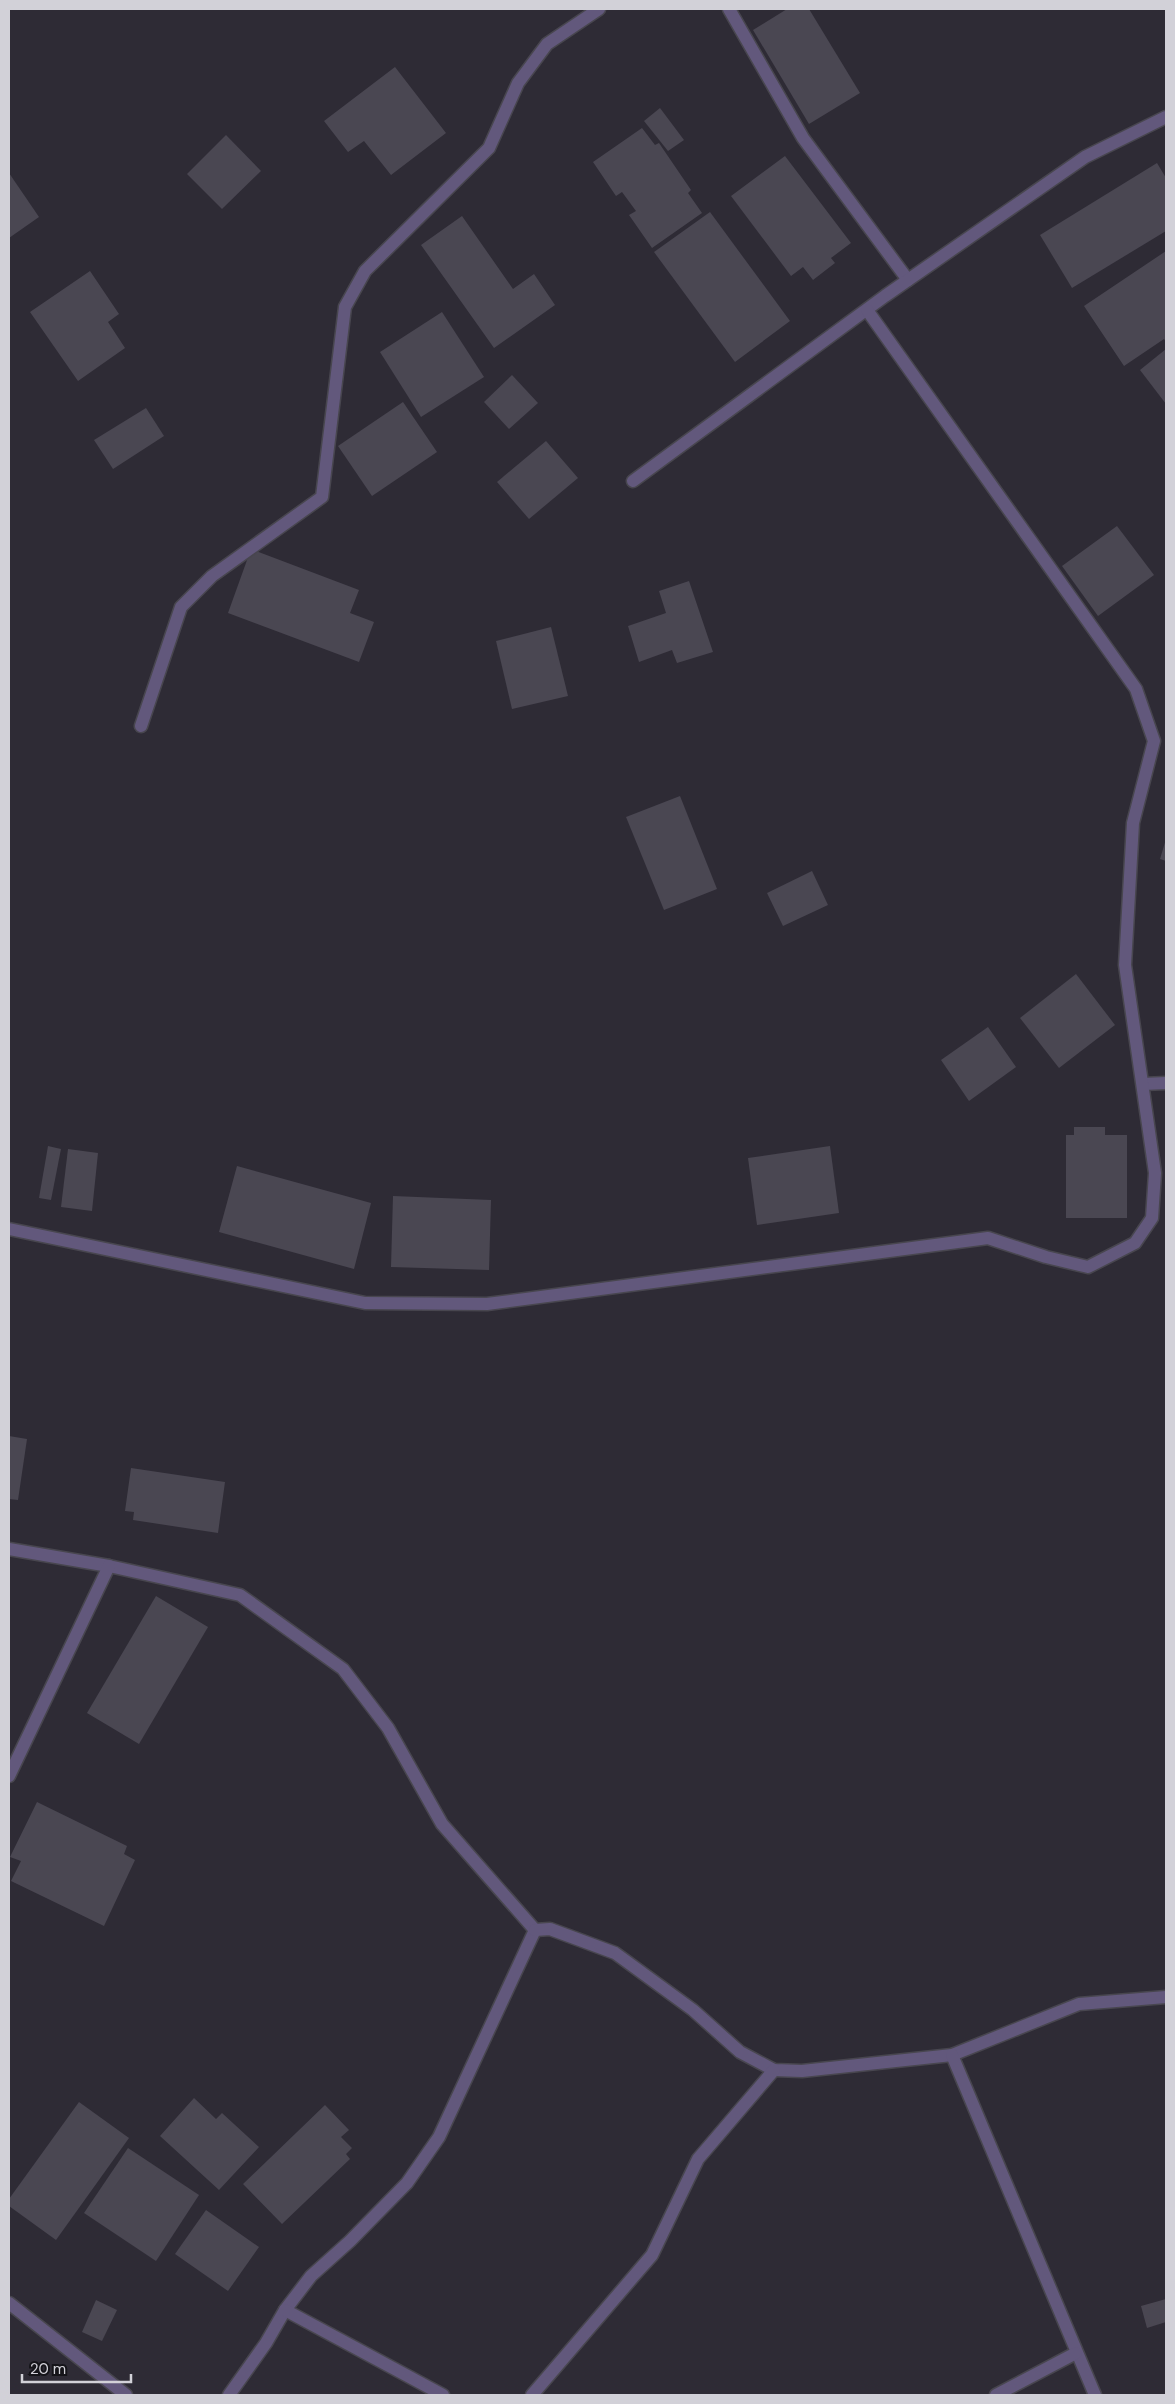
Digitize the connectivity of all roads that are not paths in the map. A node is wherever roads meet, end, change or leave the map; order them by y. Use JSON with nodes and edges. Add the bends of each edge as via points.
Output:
{"nodes":[{"id":1,"x":599,"y":9,"type":"edge"},
{"id":2,"x":729,"y":9,"type":"edge"},
{"id":3,"x":1166,"y":117,"type":"edge"},
{"id":4,"x":908,"y":280,"type":"junction"},
{"id":5,"x":866,"y":310,"type":"junction"},
{"id":6,"x":633,"y":481,"type":"dead end"},
{"id":7,"x":142,"y":726,"type":"dead end"},
{"id":8,"x":1166,"y":1083,"type":"edge"},
{"id":9,"x":1143,"y":1084,"type":"junction"},
{"id":10,"x":9,"y":1228,"type":"edge"},
{"id":11,"x":9,"y":1549,"type":"edge"},
{"id":12,"x":109,"y":1566,"type":"junction"},
{"id":13,"x":9,"y":1776,"type":"edge"},
{"id":14,"x":535,"y":1930,"type":"junction"},
{"id":15,"x":1166,"y":1997,"type":"edge"},
{"id":16,"x":952,"y":2055,"type":"junction"},
{"id":17,"x":774,"y":2070,"type":"junction"},
{"id":18,"x":9,"y":2303,"type":"edge"},
{"id":19,"x":285,"y":2310,"type":"junction"},
{"id":20,"x":1076,"y":2353,"type":"junction"},
{"id":21,"x":126,"y":2395,"type":"edge"},
{"id":22,"x":229,"y":2395,"type":"edge"},
{"id":23,"x":442,"y":2395,"type":"edge"},
{"id":24,"x":532,"y":2395,"type":"edge"},
{"id":25,"x":996,"y":2395,"type":"edge"},
{"id":26,"x":1095,"y":2395,"type":"edge"}],
"edges":[{"from":1,"to":7,"type":"street","via":[[547,44],[518,83],[489,148],[365,270],[345,307],[322,497],[212,576],[181,607]]},
{"from":2,"to":4,"type":"street","via":[[803,138]]},
{"from":3,"to":4,"type":"street","via":[[1085,157]]},
{"from":4,"to":5,"type":"street"},
{"from":5,"to":6,"type":"street"},
{"from":5,"to":9,"type":"street","via":[[1136,689],[1154,741],[1133,824],[1125,965]]},
{"from":8,"to":9,"type":"street"},
{"from":9,"to":10,"type":"street","via":[[1155,1173],[1152,1218],[1135,1243],[1088,1267],[988,1238],[487,1304],[364,1303]]},
{"from":11,"to":12,"type":"street"},
{"from":12,"to":13,"type":"street"},
{"from":12,"to":14,"type":"street","via":[[240,1595],[343,1669],[388,1728],[442,1824]]},
{"from":14,"to":17,"type":"street","via":[[550,1929],[615,1953],[693,2010],[740,2052]]},
{"from":14,"to":19,"type":"street","via":[[439,2137],[406,2182],[350,2241],[311,2276]]},
{"from":15,"to":16,"type":"street","via":[[1080,2004]]},
{"from":16,"to":17,"type":"street","via":[[802,2071]]},
{"from":16,"to":20,"type":"street"},
{"from":17,"to":24,"type":"street","via":[[698,2159],[652,2254]]},
{"from":18,"to":21,"type":"street"},
{"from":19,"to":22,"type":"street"},
{"from":19,"to":23,"type":"street"},
{"from":20,"to":25,"type":"street"},
{"from":20,"to":26,"type":"street"}]}
